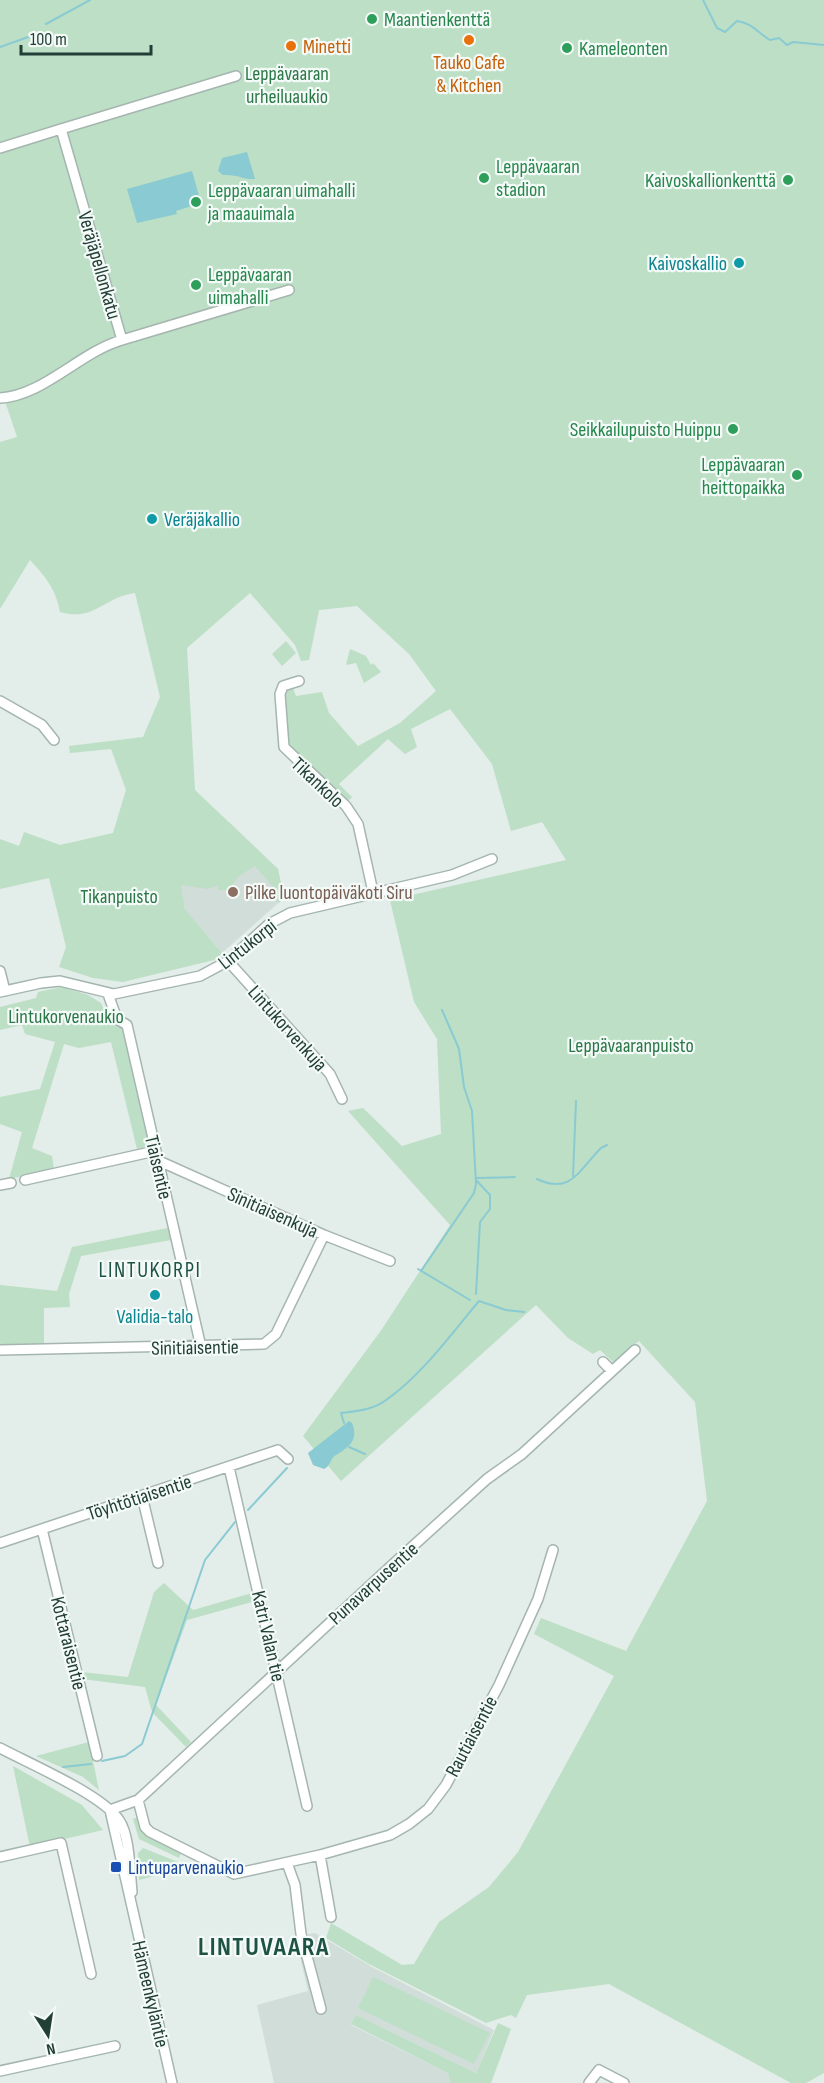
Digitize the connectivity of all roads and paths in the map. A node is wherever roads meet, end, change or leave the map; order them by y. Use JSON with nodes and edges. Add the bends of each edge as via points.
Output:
{"nodes":[{"id":1,"x":236,"y":76,"type":"dead end"},
{"id":2,"x":61,"y":129,"type":"junction"},
{"id":3,"x":0,"y":148,"type":"edge"},
{"id":4,"x":289,"y":290,"type":"dead end"},
{"id":5,"x":122,"y":340,"type":"junction"},
{"id":6,"x":0,"y":398,"type":"edge"},
{"id":7,"x":299,"y":681,"type":"dead end"},
{"id":8,"x":0,"y":701,"type":"edge"},
{"id":9,"x":54,"y":740,"type":"dead end"},
{"id":10,"x":492,"y":859,"type":"dead end"},
{"id":11,"x":373,"y":892,"type":"junction"},
{"id":12,"x":228,"y":962,"type":"junction"},
{"id":13,"x":0,"y":971,"type":"edge"},
{"id":14,"x":3,"y":992,"type":"edge"},
{"id":15,"x":108,"y":994,"type":"junction"},
{"id":16,"x":342,"y":1099,"type":"dead end"},
{"id":17,"x":156,"y":1155,"type":"junction"},
{"id":18,"x":25,"y":1180,"type":"dead end"},
{"id":19,"x":11,"y":1183,"type":"dead end"},
{"id":20,"x":0,"y":1185,"type":"edge"},
{"id":21,"x":324,"y":1235,"type":"junction"},
{"id":22,"x":390,"y":1261,"type":"dead end"},
{"id":23,"x":201,"y":1347,"type":"junction"},
{"id":24,"x":0,"y":1350,"type":"edge"},
{"id":25,"x":635,"y":1350,"type":"dead end"},
{"id":26,"x":603,"y":1362,"type":"dead end"},
{"id":27,"x":612,"y":1371,"type":"junction"},
{"id":28,"x":288,"y":1459,"type":"dead end"},
{"id":29,"x":229,"y":1467,"type":"junction"},
{"id":30,"x":142,"y":1496,"type":"junction"},
{"id":31,"x":42,"y":1529,"type":"junction"},
{"id":32,"x":0,"y":1543,"type":"edge"},
{"id":33,"x":553,"y":1550,"type":"dead end"},
{"id":34,"x":158,"y":1563,"type":"dead end"},
{"id":35,"x":276,"y":1671,"type":"junction"},
{"id":36,"x":0,"y":1748,"type":"edge"},
{"id":37,"x":97,"y":1756,"type":"dead end"},
{"id":38,"x":138,"y":1800,"type":"junction"},
{"id":39,"x":307,"y":1806,"type":"dead end"},
{"id":40,"x":110,"y":1810,"type":"junction"},
{"id":41,"x":320,"y":1855,"type":"junction"},
{"id":42,"x":0,"y":1857,"type":"edge"},
{"id":43,"x":288,"y":1863,"type":"junction"},
{"id":44,"x":330,"y":1917,"type":"dead end"},
{"id":45,"x":91,"y":1974,"type":"dead end"},
{"id":46,"x":321,"y":2009,"type":"dead end"},
{"id":47,"x":115,"y":2046,"type":"dead end"},
{"id":48,"x":0,"y":2071,"type":"edge"},
{"id":49,"x":171,"y":2083,"type":"edge"},
{"id":50,"x":589,"y":2083,"type":"edge"},
{"id":51,"x":624,"y":2083,"type":"edge"}],
"edges":[{"from":1,"to":2,"type":"street"},
{"from":2,"to":3,"type":"street"},
{"from":2,"to":5,"type":"street","name":"Veräjäpellonkatu"},
{"from":4,"to":5,"type":"street"},
{"from":5,"to":6,"type":"street","name":"Veräjäpellonkatu","via":[[20,395]]},
{"from":7,"to":11,"type":"street","name":"Tikankolo","via":[[284,686],[280,694],[284,747],[346,806],[357,824]]},
{"from":8,"to":9,"type":"street","via":[[42,725]]},
{"from":10,"to":11,"type":"street","name":"Lintukorpi","via":[[452,875]]},
{"from":11,"to":12,"type":"street","name":"Lintukorpi","via":[[281,917]]},
{"from":12,"to":15,"type":"street","name":"Lintukorpi","via":[[200,976]]},
{"from":12,"to":16,"type":"street","name":"Lintukorvenkuja","via":[[330,1074]]},
{"from":13,"to":14,"type":"street"},
{"from":14,"to":15,"type":"street","name":"Lintukorpi","via":[[60,981]]},
{"from":15,"to":17,"type":"street","name":"Tiaisentie","via":[[117,1019],[127,1025]]},
{"from":17,"to":18,"type":"street"},
{"from":17,"to":21,"type":"street","name":"Sinitiaisenkuja"},
{"from":17,"to":23,"type":"street","name":"Tiaisentie"},
{"from":19,"to":20,"type":"street"},
{"from":21,"to":22,"type":"street","name":"Sinitiaisenkuja"},
{"from":21,"to":23,"type":"street","name":"Sinitiaisentie","via":[[276,1334],[264,1344],[253,1346]]},
{"from":23,"to":24,"type":"street","name":"Sinitiaisentie"},
{"from":25,"to":27,"type":"street","name":"Punavarpusentie"},
{"from":26,"to":27,"type":"street"},
{"from":27,"to":35,"type":"street","name":"Punavarpusentie"},
{"from":28,"to":29,"type":"street","name":"Töyhtötiaisentie","via":[[278,1450]]},
{"from":29,"to":30,"type":"street","name":"Töyhtötiaisentie"},
{"from":29,"to":35,"type":"street","name":"Katri Valan tie"},
{"from":30,"to":31,"type":"street","name":"Töyhtötiaisentie"},
{"from":30,"to":34,"type":"street"},
{"from":31,"to":32,"type":"street","name":"Töyhtötiaisentie"},
{"from":31,"to":37,"type":"street","name":"Kottaraisentie"},
{"from":33,"to":41,"type":"street","name":"Rautiaisentie","via":[[538,1599],[499,1684],[446,1785],[428,1809],[390,1835]]},
{"from":35,"to":38,"type":"street","name":"Punavarpusentie"},
{"from":35,"to":39,"type":"street","name":"Katri Valan tie"},
{"from":36,"to":40,"type":"street"},
{"from":38,"to":40,"type":"street"},
{"from":38,"to":43,"type":"street","name":"Rautiaisentie","via":[[150,1832],[228,1872],[240,1874]]},
{"from":40,"to":49,"type":"street","name":"Hämeenkyläntie"},
{"from":41,"to":43,"type":"street","name":"Rautiaisentie"},
{"from":41,"to":44,"type":"street"},
{"from":42,"to":45,"type":"street","via":[[61,1843]]},
{"from":43,"to":46,"type":"street"},
{"from":47,"to":48,"type":"street"},
{"from":50,"to":51,"type":"street","via":[[598,2070]]}]}
